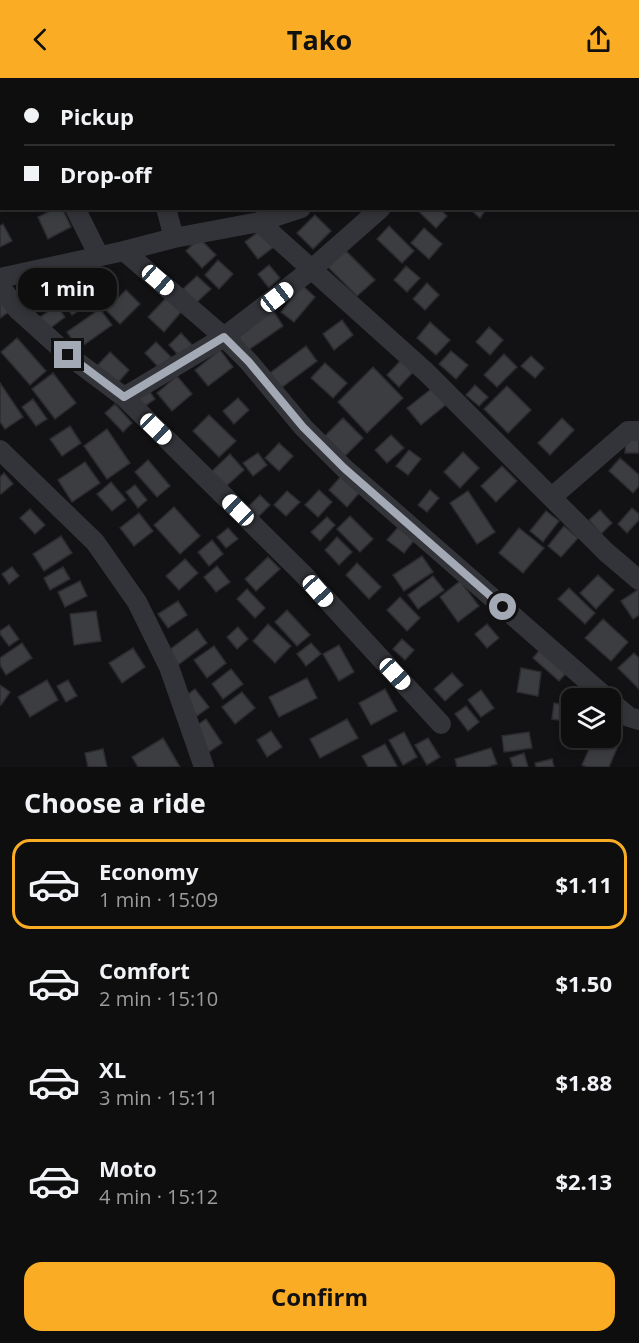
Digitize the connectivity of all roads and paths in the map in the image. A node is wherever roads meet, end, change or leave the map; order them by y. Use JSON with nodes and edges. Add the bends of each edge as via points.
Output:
{"nodes":[{"id":1,"x":76,"y":210,"type":"edge"},
{"id":2,"x":166,"y":210,"type":"edge"},
{"id":3,"x":295,"y":210,"type":"edge"},
{"id":4,"x":379,"y":210,"type":"edge"},
{"id":5,"x":259,"y":222,"type":"junction"},
{"id":6,"x":174,"y":238,"type":"junction"},
{"id":7,"x":124,"y":251,"type":"junction"},
{"id":8,"x":99,"y":256,"type":"junction"},
{"id":9,"x":312,"y":269,"type":"junction"},
{"id":10,"x":0,"y":278,"type":"edge"},
{"id":11,"x":0,"y":286,"type":"edge"},
{"id":12,"x":224,"y":337,"type":"junction"},
{"id":13,"x":124,"y":397,"type":"junction"},
{"id":14,"x":639,"y":431,"type":"edge"},
{"id":15,"x":0,"y":450,"type":"edge"},
{"id":16,"x":552,"y":497,"type":"junction"},
{"id":17,"x":639,"y":580,"type":"edge"},
{"id":18,"x":595,"y":688,"type":"edge"},
{"id":19,"x":621,"y":710,"type":"edge"},
{"id":20,"x":639,"y":720,"type":"edge"},
{"id":21,"x":441,"y":724,"type":"dead end"},
{"id":22,"x":204,"y":767,"type":"edge"}],
"edges":[{"from":1,"to":8,"type":"street"},
{"from":2,"to":6,"type":"street"},
{"from":3,"to":5,"type":"street"},
{"from":4,"to":9,"type":"street"},
{"from":5,"to":6,"type":"street"},
{"from":5,"to":9,"type":"street"},
{"from":6,"to":7,"type":"street"},
{"from":7,"to":8,"type":"street"},
{"from":7,"to":12,"type":"street"},
{"from":8,"to":10,"type":"street"},
{"from":9,"to":12,"type":"street"},
{"from":9,"to":16,"type":"street","via":[[426,372]]},
{"from":11,"to":13,"type":"street","via":[[17,309],[59,347]]},
{"from":12,"to":13,"type":"street"},
{"from":12,"to":18,"type":"street","via":[[344,468]]},
{"from":13,"to":21,"type":"street","via":[[303,574]]},
{"from":14,"to":16,"type":"street","via":[[628,431]]},
{"from":15,"to":22,"type":"street","via":[[95,542],[137,602],[170,667]]},
{"from":16,"to":17,"type":"street"},
{"from":19,"to":20,"type":"street"}]}
